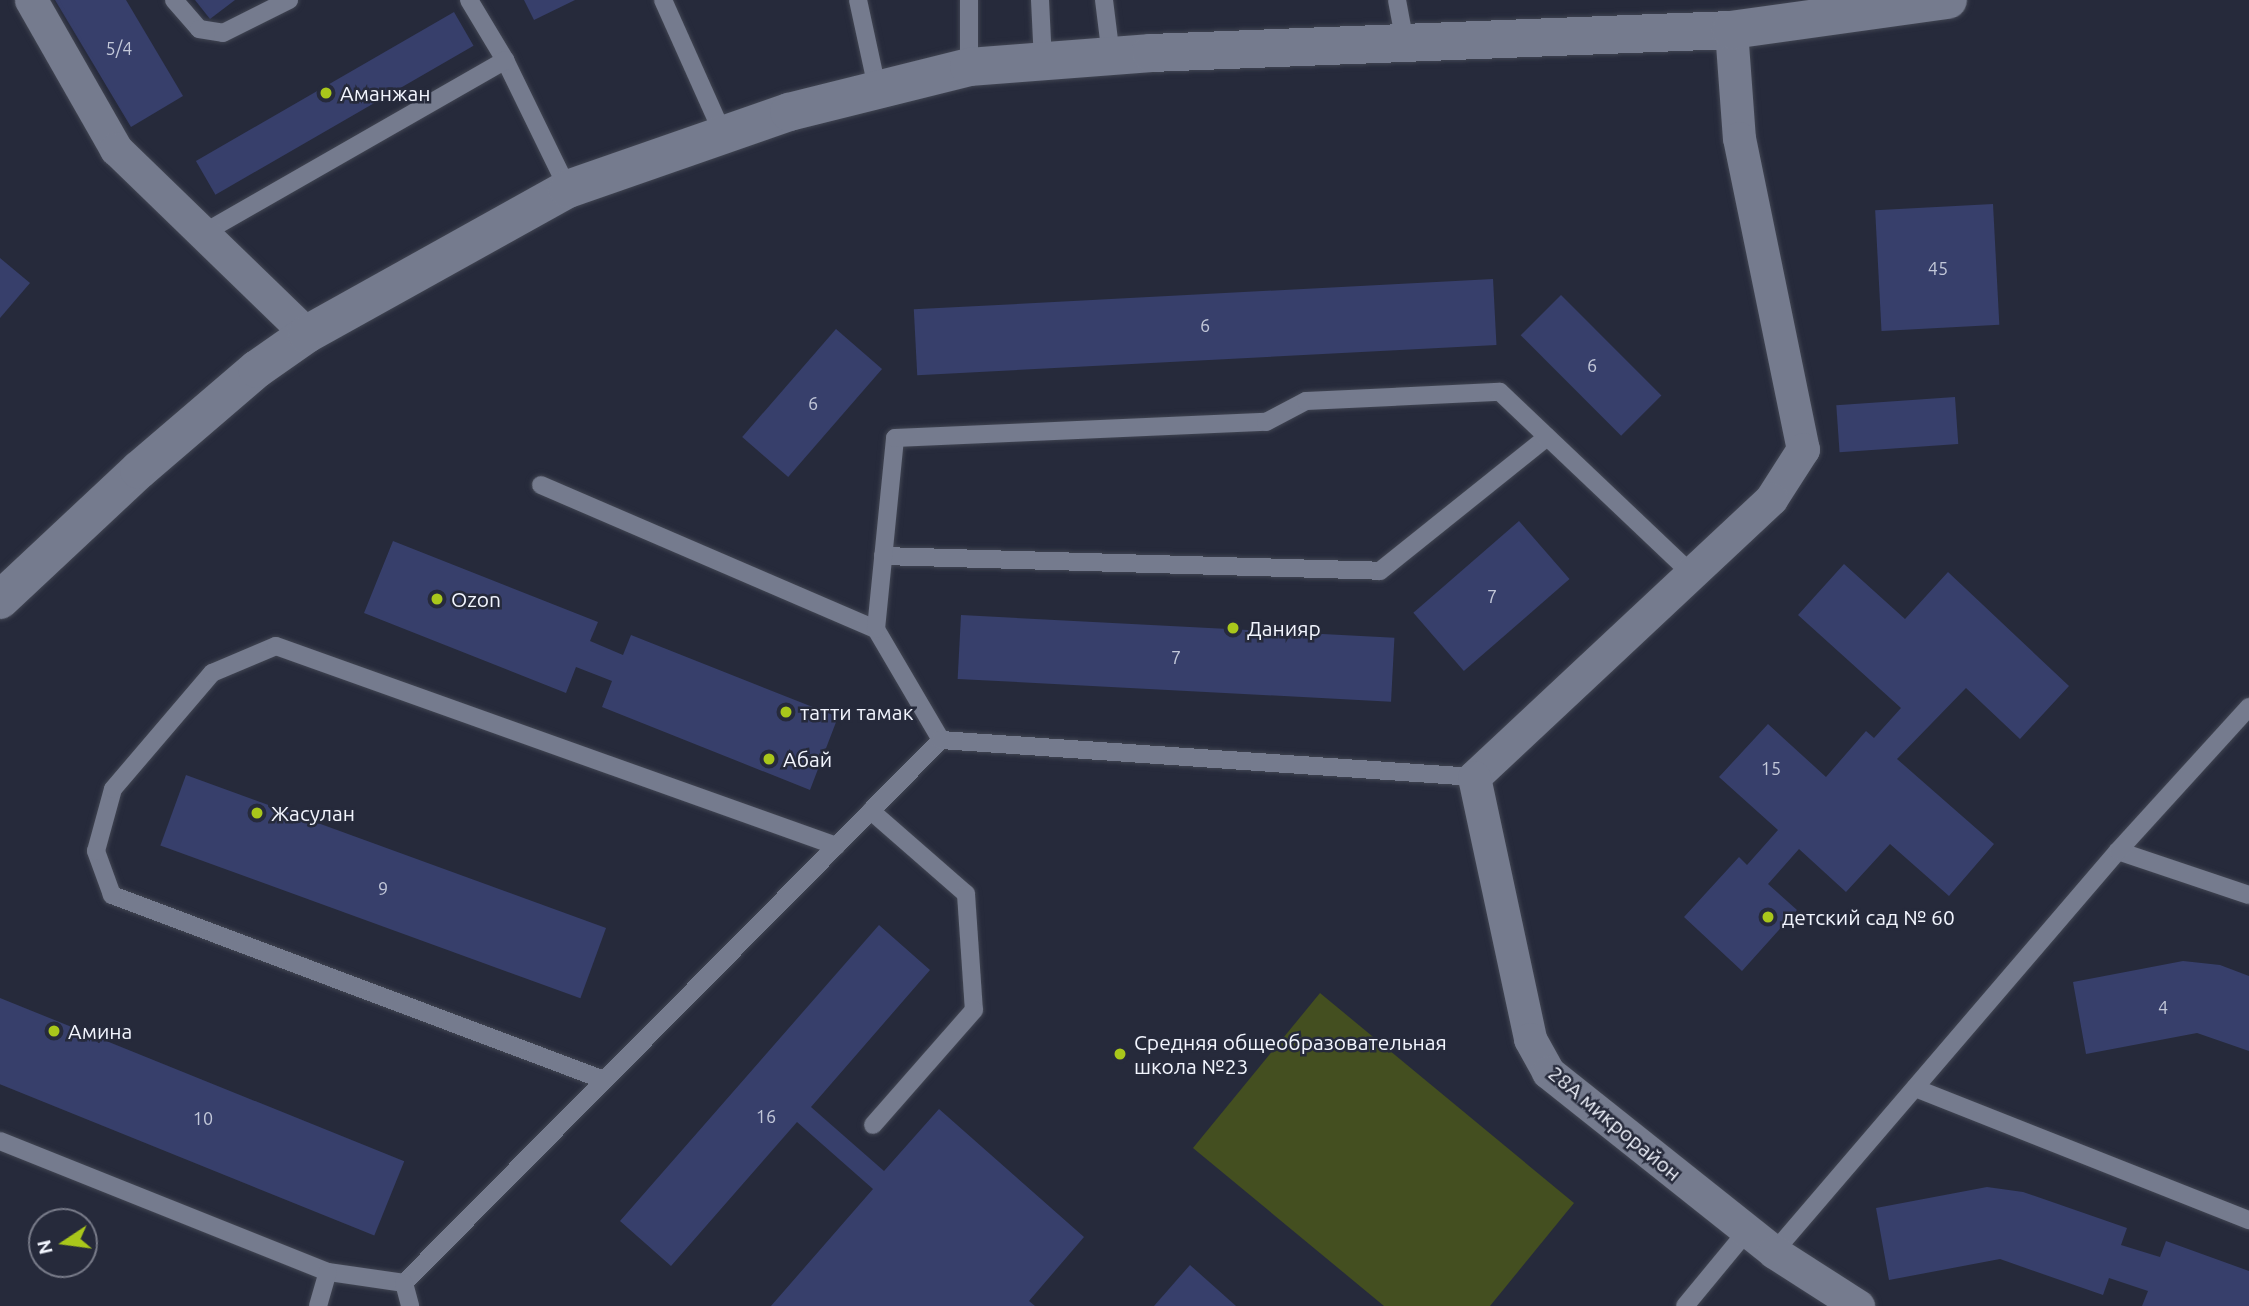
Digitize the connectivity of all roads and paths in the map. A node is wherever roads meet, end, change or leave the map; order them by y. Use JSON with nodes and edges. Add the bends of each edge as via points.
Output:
{"nodes":[{"id":1,"x":31,"y":0,"type":"edge"},
{"id":2,"x":174,"y":0,"type":"edge"},
{"id":3,"x":289,"y":0,"type":"edge"},
{"id":4,"x":469,"y":0,"type":"edge"},
{"id":5,"x":663,"y":0,"type":"edge"},
{"id":6,"x":858,"y":0,"type":"edge"},
{"id":7,"x":969,"y":0,"type":"edge"},
{"id":8,"x":1040,"y":0,"type":"edge"},
{"id":9,"x":1104,"y":0,"type":"edge"},
{"id":10,"x":1397,"y":0,"type":"edge"},
{"id":11,"x":1948,"y":0,"type":"edge"},
{"id":12,"x":1832,"y":8,"type":"edge"},
{"id":13,"x":1731,"y":30,"type":"junction"},
{"id":14,"x":1405,"y":43,"type":"junction"},
{"id":15,"x":1111,"y":56,"type":"junction"},
{"id":16,"x":505,"y":60,"type":"junction"},
{"id":17,"x":1043,"y":61,"type":"junction"},
{"id":18,"x":969,"y":67,"type":"junction"},
{"id":19,"x":877,"y":88,"type":"junction"},
{"id":20,"x":723,"y":134,"type":"junction"},
{"id":21,"x":568,"y":189,"type":"junction"},
{"id":22,"x":200,"y":235,"type":"junction"},
{"id":23,"x":307,"y":334,"type":"junction"},
{"id":24,"x":1547,"y":437,"type":"junction"},
{"id":25,"x":541,"y":485,"type":"dead end"},
{"id":26,"x":883,"y":556,"type":"junction"},
{"id":27,"x":1691,"y":573,"type":"junction"},
{"id":28,"x":0,"y":600,"type":"edge"},
{"id":29,"x":876,"y":629,"type":"junction"},
{"id":30,"x":2249,"y":707,"type":"edge"},
{"id":31,"x":941,"y":740,"type":"junction"},
{"id":32,"x":1474,"y":777,"type":"junction"},
{"id":33,"x":871,"y":811,"type":"junction"},
{"id":34,"x":836,"y":846,"type":"junction"},
{"id":35,"x":2118,"y":851,"type":"junction"},
{"id":36,"x":2249,"y":895,"type":"edge"},
{"id":37,"x":604,"y":1080,"type":"junction"},
{"id":38,"x":1915,"y":1088,"type":"junction"},
{"id":39,"x":873,"y":1125,"type":"dead end"},
{"id":40,"x":0,"y":1141,"type":"edge"},
{"id":41,"x":2249,"y":1220,"type":"edge"},
{"id":42,"x":1747,"y":1231,"type":"junction"},
{"id":43,"x":1774,"y":1252,"type":"junction"},
{"id":44,"x":328,"y":1272,"type":"junction"},
{"id":45,"x":404,"y":1283,"type":"junction"},
{"id":46,"x":317,"y":1306,"type":"edge"},
{"id":47,"x":410,"y":1306,"type":"edge"},
{"id":48,"x":1685,"y":1306,"type":"edge"},
{"id":49,"x":1858,"y":1306,"type":"edge"}],
"edges":[{"from":1,"to":22,"type":"street","via":[[116,149]]},
{"from":2,"to":3,"type":"lane","via":[[199,29],[210,33],[236,30]]},
{"from":4,"to":16,"type":"lane"},
{"from":5,"to":20,"type":"lane"},
{"from":6,"to":19,"type":"lane"},
{"from":7,"to":18,"type":"lane"},
{"from":8,"to":17,"type":"lane"},
{"from":9,"to":15,"type":"lane"},
{"from":10,"to":14,"type":"lane"},
{"from":11,"to":12,"type":"main road"},
{"from":12,"to":13,"type":"main road"},
{"from":13,"to":14,"type":"main road"},
{"from":13,"to":27,"type":"street","via":[[1740,138],[1803,449],[1771,499]]},
{"from":14,"to":15,"type":"main road"},
{"from":15,"to":17,"type":"main road"},
{"from":16,"to":21,"type":"lane"},
{"from":16,"to":22,"type":"lane"},
{"from":17,"to":18,"type":"main road"},
{"from":18,"to":19,"type":"main road"},
{"from":19,"to":20,"type":"main road"},
{"from":20,"to":21,"type":"main road"},
{"from":21,"to":23,"type":"main road"},
{"from":22,"to":23,"type":"street"},
{"from":23,"to":28,"type":"main road","via":[[257,369],[138,471]]},
{"from":24,"to":26,"type":"lane","via":[[1380,572]]},
{"from":24,"to":26,"type":"lane","via":[[1500,392],[1306,401],[1266,422],[895,438]]},
{"from":24,"to":27,"type":"lane"},
{"from":25,"to":29,"type":"lane"},
{"from":26,"to":29,"type":"lane"},
{"from":27,"to":32,"type":"street"},
{"from":29,"to":31,"type":"lane"},
{"from":30,"to":35,"type":"lane"},
{"from":31,"to":32,"type":"lane"},
{"from":31,"to":33,"type":"lane"},
{"from":32,"to":42,"type":"street","name":"28А микрорайон","via":[[1531,1039],[1548,1072]]},
{"from":33,"to":34,"type":"lane"},
{"from":33,"to":39,"type":"lane","via":[[966,894],[974,1010]]},
{"from":34,"to":37,"type":"lane"},
{"from":34,"to":37,"type":"lane","via":[[276,646],[212,673],[113,789],[96,851],[112,895]]},
{"from":35,"to":36,"type":"lane"},
{"from":35,"to":38,"type":"lane"},
{"from":37,"to":45,"type":"lane"},
{"from":38,"to":41,"type":"lane"},
{"from":38,"to":43,"type":"lane"},
{"from":40,"to":44,"type":"lane"},
{"from":42,"to":43,"type":"street","name":"28А микрорайон"},
{"from":42,"to":48,"type":"lane"},
{"from":43,"to":49,"type":"street","name":"28А микрорайон"},
{"from":44,"to":45,"type":"lane"},
{"from":44,"to":46,"type":"lane"},
{"from":45,"to":47,"type":"lane"}]}
